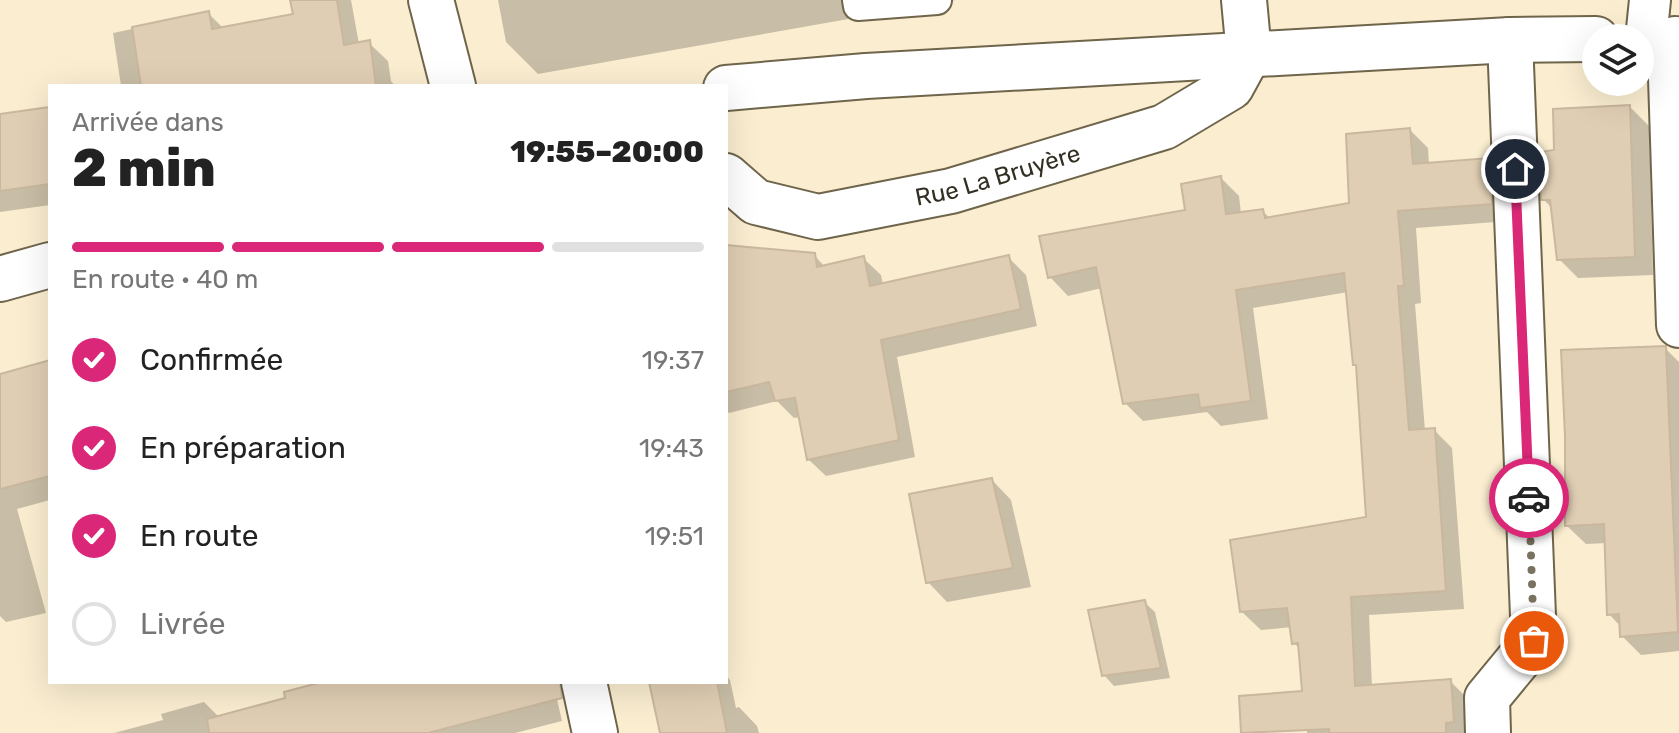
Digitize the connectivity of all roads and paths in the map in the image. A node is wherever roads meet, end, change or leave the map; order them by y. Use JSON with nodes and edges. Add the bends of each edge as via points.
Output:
{"nodes":[{"id":1,"x":431,"y":0,"type":"edge"},
{"id":2,"x":857,"y":0,"type":"edge"},
{"id":3,"x":937,"y":0,"type":"edge"},
{"id":4,"x":1244,"y":0,"type":"edge"},
{"id":5,"x":1658,"y":31,"type":"edge"},
{"id":6,"x":1582,"y":39,"type":"edge"},
{"id":7,"x":1510,"y":40,"type":"junction"},
{"id":8,"x":1249,"y":54,"type":"junction"},
{"id":9,"x":452,"y":84,"type":"edge"},
{"id":10,"x":728,"y":88,"type":"edge"},
{"id":11,"x":728,"y":178,"type":"edge"},
{"id":12,"x":48,"y":266,"type":"edge"},
{"id":13,"x":0,"y":279,"type":"edge"},
{"id":14,"x":1679,"y":325,"type":"edge"},
{"id":15,"x":584,"y":684,"type":"edge"},
{"id":16,"x":1488,"y":715,"type":"edge"},
{"id":17,"x":595,"y":733,"type":"edge"}],
"edges":[{"from":1,"to":9,"type":"street"},
{"from":2,"to":3,"type":"lane","via":[[858,6]]},
{"from":4,"to":8,"type":"street"},
{"from":5,"to":14,"type":"street","via":[[1671,78]]},
{"from":6,"to":7,"type":"street"},
{"from":7,"to":8,"type":"street"},
{"from":7,"to":16,"type":"street","via":[[1534,641]]},
{"from":8,"to":10,"type":"street"},
{"from":8,"to":11,"type":"street","name":"Rue La Bruyère","via":[[1231,87],[1164,127],[951,191],[818,217],[756,202]]},
{"from":12,"to":13,"type":"street"},
{"from":15,"to":17,"type":"street"}]}
